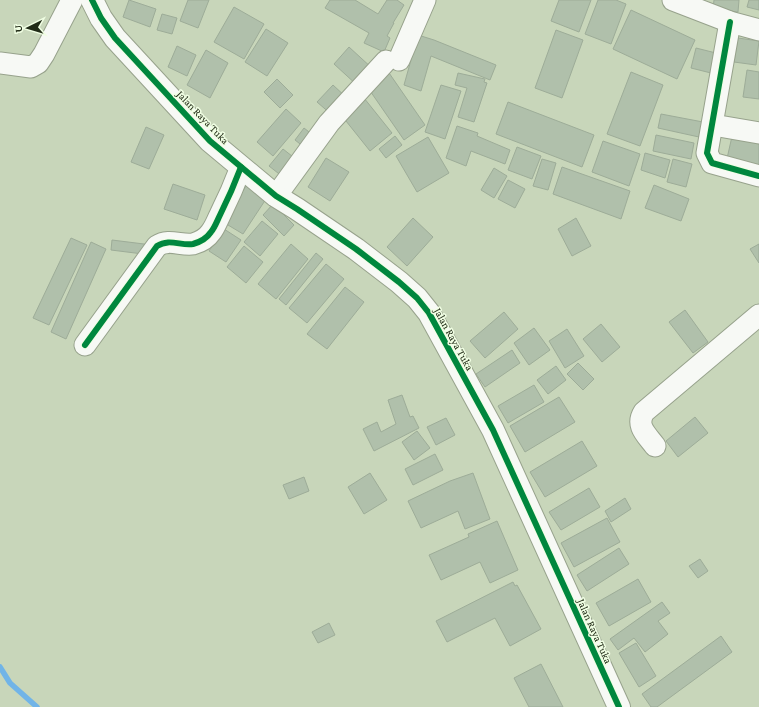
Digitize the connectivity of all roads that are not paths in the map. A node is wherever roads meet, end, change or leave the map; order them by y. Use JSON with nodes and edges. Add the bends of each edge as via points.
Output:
{"nodes":[{"id":1,"x":72,"y":0,"type":"edge"},
{"id":2,"x":92,"y":0,"type":"edge"},
{"id":3,"x":425,"y":0,"type":"edge"},
{"id":4,"x":673,"y":0,"type":"edge"},
{"id":5,"x":730,"y":22,"type":"junction"},
{"id":6,"x":759,"y":30,"type":"edge"},
{"id":7,"x":0,"y":63,"type":"edge"},
{"id":8,"x":712,"y":124,"type":"junction"},
{"id":9,"x":759,"y":133,"type":"edge"},
{"id":10,"x":241,"y":167,"type":"junction"},
{"id":11,"x":759,"y":176,"type":"edge"},
{"id":12,"x":276,"y":196,"type":"junction"},
{"id":13,"x":759,"y":315,"type":"edge"},
{"id":14,"x":85,"y":345,"type":"dead end"},
{"id":15,"x":656,"y":446,"type":"dead end"},
{"id":16,"x":619,"y":707,"type":"edge"}],
"edges":[{"from":1,"to":7,"type":"street","via":[[38,63],[31,67]]},
{"from":2,"to":10,"type":"street","name":"Jalan Raya Tuka","via":[[115,38],[210,141]]},
{"from":3,"to":12,"type":"street","via":[[393,60],[330,123]]},
{"from":4,"to":5,"type":"street"},
{"from":5,"to":6,"type":"street"},
{"from":5,"to":8,"type":"street"},
{"from":8,"to":9,"type":"street"},
{"from":8,"to":11,"type":"street","via":[[707,154],[710,161]]},
{"from":10,"to":12,"type":"street","name":"Jalan Raya Tuka"},
{"from":10,"to":14,"type":"street","via":[[212,232],[194,244],[167,242],[157,246]]},
{"from":12,"to":16,"type":"street","name":"Jalan Raya Tuka","via":[[356,249],[399,282],[429,313],[493,430]]},
{"from":13,"to":15,"type":"street","via":[[644,412],[640,419],[642,427]]}]}
